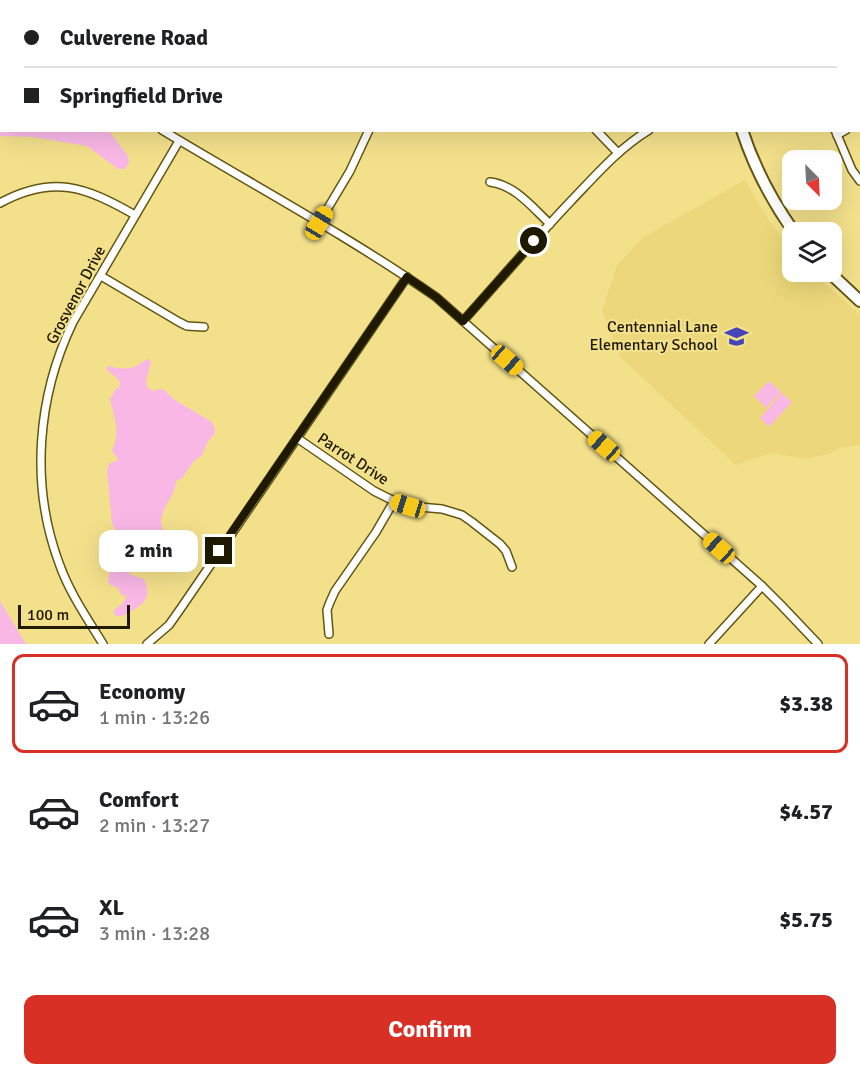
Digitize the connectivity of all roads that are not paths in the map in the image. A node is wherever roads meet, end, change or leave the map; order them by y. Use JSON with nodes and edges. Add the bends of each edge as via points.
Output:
{"nodes":[{"id":1,"x":165,"y":132,"type":"edge"},
{"id":2,"x":368,"y":132,"type":"edge"},
{"id":3,"x":598,"y":132,"type":"edge"},
{"id":4,"x":646,"y":132,"type":"edge"},
{"id":5,"x":743,"y":132,"type":"edge"},
{"id":6,"x":836,"y":133,"type":"edge"},
{"id":7,"x":179,"y":141,"type":"junction"},
{"id":8,"x":618,"y":153,"type":"junction"},
{"id":9,"x":860,"y":181,"type":"edge"},
{"id":10,"x":490,"y":182,"type":"dead end"},
{"id":11,"x":0,"y":203,"type":"edge"},
{"id":12,"x":135,"y":215,"type":"junction"},
{"id":13,"x":787,"y":222,"type":"edge"},
{"id":14,"x":319,"y":223,"type":"junction"},
{"id":15,"x":550,"y":224,"type":"junction"},
{"id":16,"x":101,"y":276,"type":"junction"},
{"id":17,"x":407,"y":277,"type":"junction"},
{"id":18,"x":840,"y":282,"type":"edge"},
{"id":19,"x":860,"y":301,"type":"edge"},
{"id":20,"x":463,"y":321,"type":"junction"},
{"id":21,"x":204,"y":327,"type":"dead end"},
{"id":22,"x":297,"y":438,"type":"junction"},
{"id":23,"x":394,"y":501,"type":"junction"},
{"id":24,"x":512,"y":567,"type":"dead end"},
{"id":25,"x":762,"y":586,"type":"junction"},
{"id":26,"x":329,"y":634,"type":"dead end"},
{"id":27,"x":103,"y":644,"type":"edge"},
{"id":28,"x":147,"y":644,"type":"edge"},
{"id":29,"x":709,"y":644,"type":"edge"},
{"id":30,"x":818,"y":644,"type":"edge"}],
"edges":[{"from":1,"to":7,"type":"street"},
{"from":2,"to":14,"type":"street"},
{"from":3,"to":8,"type":"street"},
{"from":4,"to":8,"type":"street"},
{"from":5,"to":13,"type":"street","via":[[761,178]]},
{"from":6,"to":9,"type":"street"},
{"from":7,"to":12,"type":"street","name":"Grosvenor Drive"},
{"from":7,"to":14,"type":"street"},
{"from":8,"to":15,"type":"street"},
{"from":10,"to":15,"type":"street","via":[[514,191]]},
{"from":11,"to":12,"type":"street","via":[[28,190],[65,187],[91,192]]},
{"from":12,"to":16,"type":"street","name":"Grosvenor Drive"},
{"from":14,"to":17,"type":"street"},
{"from":15,"to":20,"type":"street"},
{"from":16,"to":21,"type":"street","via":[[179,322]]},
{"from":16,"to":27,"type":"street","name":"Grosvenor Drive","via":[[73,322],[54,368],[47,394],[41,477],[50,537],[59,564]]},
{"from":17,"to":20,"type":"street"},
{"from":17,"to":22,"type":"street"},
{"from":18,"to":19,"type":"street"},
{"from":20,"to":25,"type":"street"},
{"from":22,"to":23,"type":"street","name":"Parrot Drive"},
{"from":22,"to":28,"type":"street","via":[[169,625]]},
{"from":23,"to":24,"type":"street","name":"Parrot Drive","via":[[462,515],[500,544]]},
{"from":23,"to":26,"type":"street","via":[[333,596],[327,610]]},
{"from":25,"to":29,"type":"street"},
{"from":25,"to":30,"type":"street"}]}
